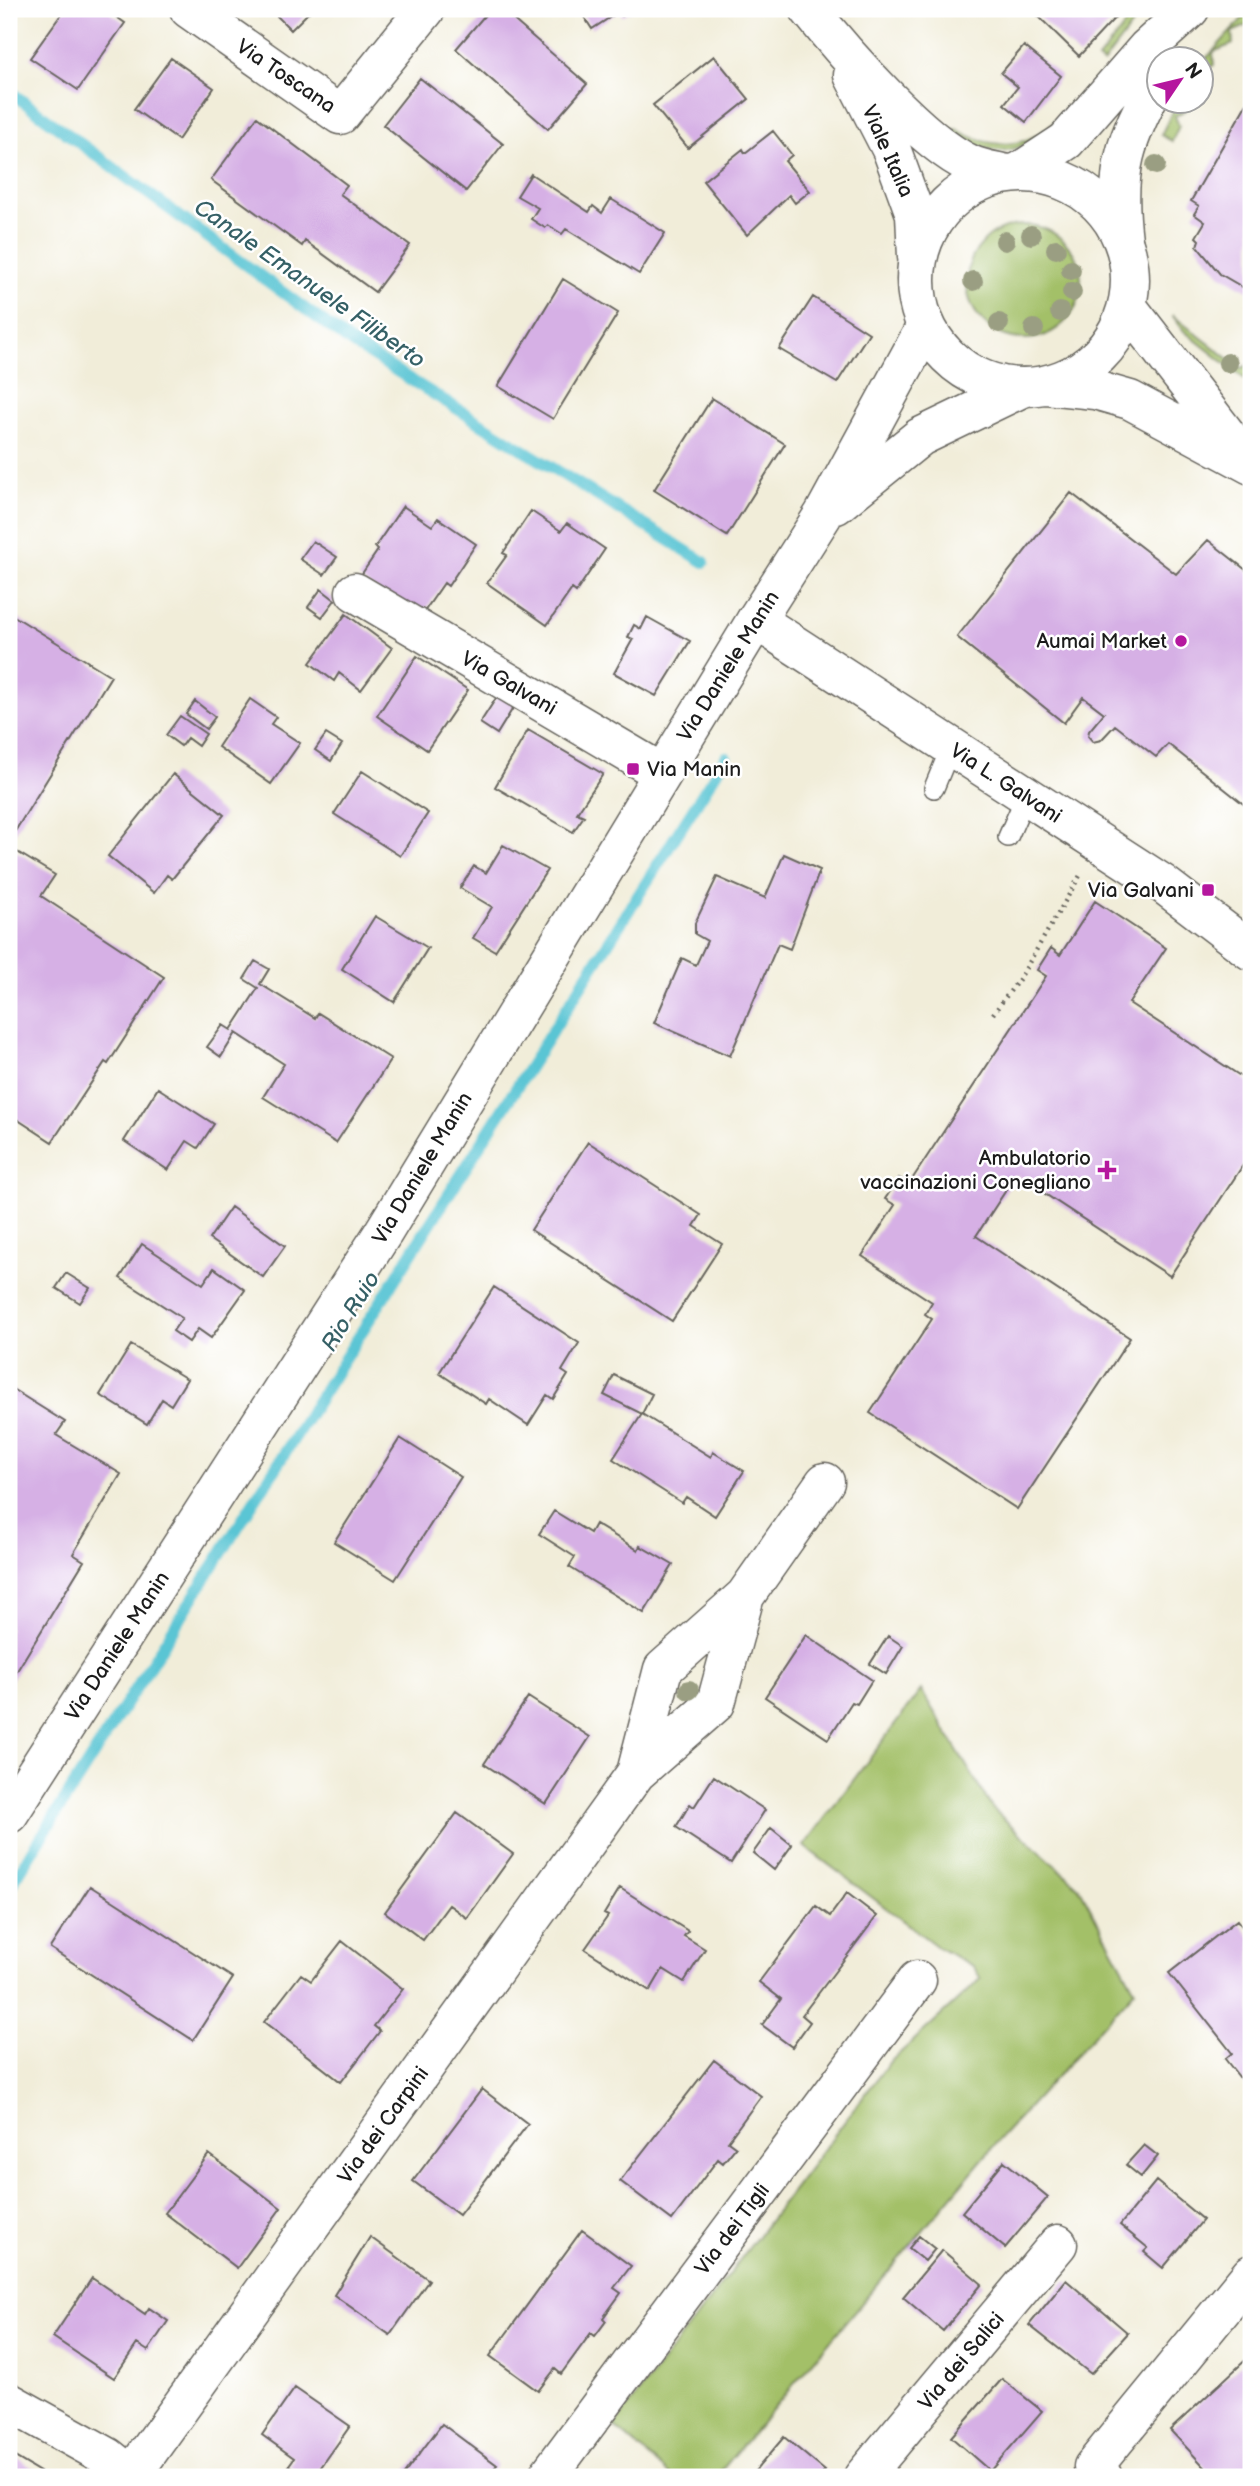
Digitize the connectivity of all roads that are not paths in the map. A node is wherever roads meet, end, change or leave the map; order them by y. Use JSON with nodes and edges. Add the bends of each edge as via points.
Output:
{"nodes":[{"id":1,"x":189,"y":9,"type":"edge"},
{"id":2,"x":425,"y":9,"type":"edge"},
{"id":3,"x":809,"y":9,"type":"edge"},
{"id":4,"x":1190,"y":9,"type":"edge"},
{"id":5,"x":1201,"y":9,"type":"edge"},
{"id":6,"x":838,"y":46,"type":"junction"},
{"id":7,"x":1178,"y":46,"type":"edge"},
{"id":8,"x":1144,"y":109,"type":"edge"},
{"id":9,"x":1013,"y":173,"type":"junction"},
{"id":10,"x":1123,"y":240,"type":"junction"},
{"id":11,"x":918,"y":262,"type":"junction"},
{"id":12,"x":1127,"y":306,"type":"junction"},
{"id":13,"x":926,"y":326,"type":"junction"},
{"id":14,"x":1035,"y":386,"type":"junction"},
{"id":15,"x":1250,"y":464,"type":"edge"},
{"id":16,"x":823,"y":515,"type":"junction"},
{"id":17,"x":355,"y":592,"type":"dead end"},
{"id":18,"x":756,"y":620,"type":"junction"},
{"id":19,"x":951,"y":747,"type":"junction"},
{"id":20,"x":662,"y":773,"type":"junction"},
{"id":21,"x":934,"y":788,"type":"dead end"},
{"id":22,"x":1026,"y":796,"type":"junction"},
{"id":23,"x":1008,"y":837,"type":"dead end"},
{"id":24,"x":1251,"y":951,"type":"edge"},
{"id":25,"x":825,"y":1482,"type":"dead end"},
{"id":26,"x":745,"y":1596,"type":"junction"},
{"id":27,"x":636,"y":1773,"type":"junction"},
{"id":28,"x":9,"y":1814,"type":"edge"},
{"id":29,"x":917,"y":1980,"type":"dead end"},
{"id":30,"x":1058,"y":2244,"type":"dead end"},
{"id":31,"x":1251,"y":2274,"type":"edge"},
{"id":32,"x":9,"y":2402,"type":"edge"},
{"id":33,"x":132,"y":2477,"type":"edge"},
{"id":34,"x":547,"y":2477,"type":"edge"},
{"id":35,"x":863,"y":2477,"type":"edge"},
{"id":36,"x":1103,"y":2477,"type":"edge"}],
"edges":[{"from":1,"to":2,"type":"street","name":"Via Toscana","via":[[340,115]]},
{"from":3,"to":6,"type":"street","name":"Viale Italia"},
{"from":4,"to":9,"type":"street","via":[[1147,48],[1066,141]]},
{"from":5,"to":7,"type":"street"},
{"from":6,"to":9,"type":"street","name":"Viale Italia","via":[[944,149],[971,165]]},
{"from":6,"to":11,"type":"street","name":"Viale Italia","via":[[892,151],[915,214]]},
{"from":8,"to":10,"type":"street","via":[[1124,154],[1118,183]]},
{"from":9,"to":10,"type":"street","via":[[1057,178],[1079,188],[1104,211]]},
{"from":9,"to":11,"type":"street","via":[[977,183],[949,202],[929,227]]},
{"from":10,"to":12,"type":"street","via":[[1130,284]]},
{"from":11,"to":13,"type":"street","via":[[917,295]]},
{"from":12,"to":14,"type":"street","via":[[1116,334],[1098,357],[1074,375]]},
{"from":12,"to":15,"type":"street"},
{"from":13,"to":14,"type":"street","via":[[945,353],[971,374],[995,384]]},
{"from":13,"to":16,"type":"street","name":"Via Daniele Manin"},
{"from":14,"to":15,"type":"street","via":[[1095,390],[1130,400]]},
{"from":14,"to":16,"type":"street","name":"Via Daniele Manin","via":[[920,437]]},
{"from":16,"to":18,"type":"street","name":"Via Daniele Manin"},
{"from":17,"to":20,"type":"street","name":"Via Galvani"},
{"from":18,"to":19,"type":"street","name":"Via L. Galvani"},
{"from":18,"to":20,"type":"street","name":"Via Daniele Manin"},
{"from":19,"to":21,"type":"lane"},
{"from":19,"to":22,"type":"street","name":"Via L. Galvani"},
{"from":20,"to":28,"type":"street","name":"Via Daniele Manin","via":[[383,1233]]},
{"from":22,"to":23,"type":"lane"},
{"from":22,"to":24,"type":"street","name":"Via L. Galvani","via":[[1163,884]]},
{"from":25,"to":26,"type":"street","name":"Via dei Carpini"},
{"from":26,"to":27,"type":"street","name":"Via dei Carpini","via":[[716,1703]]},
{"from":26,"to":27,"type":"street","name":"Via dei Carpini","via":[[663,1669]]},
{"from":27,"to":33,"type":"street","name":"Via dei Carpini"},
{"from":29,"to":34,"type":"street","name":"Via dei Tigli"},
{"from":30,"to":35,"type":"street","name":"Via dei Salici"},
{"from":31,"to":36,"type":"street","via":[[1093,2467]]},
{"from":32,"to":33,"type":"street","via":[[108,2457]]}]}
